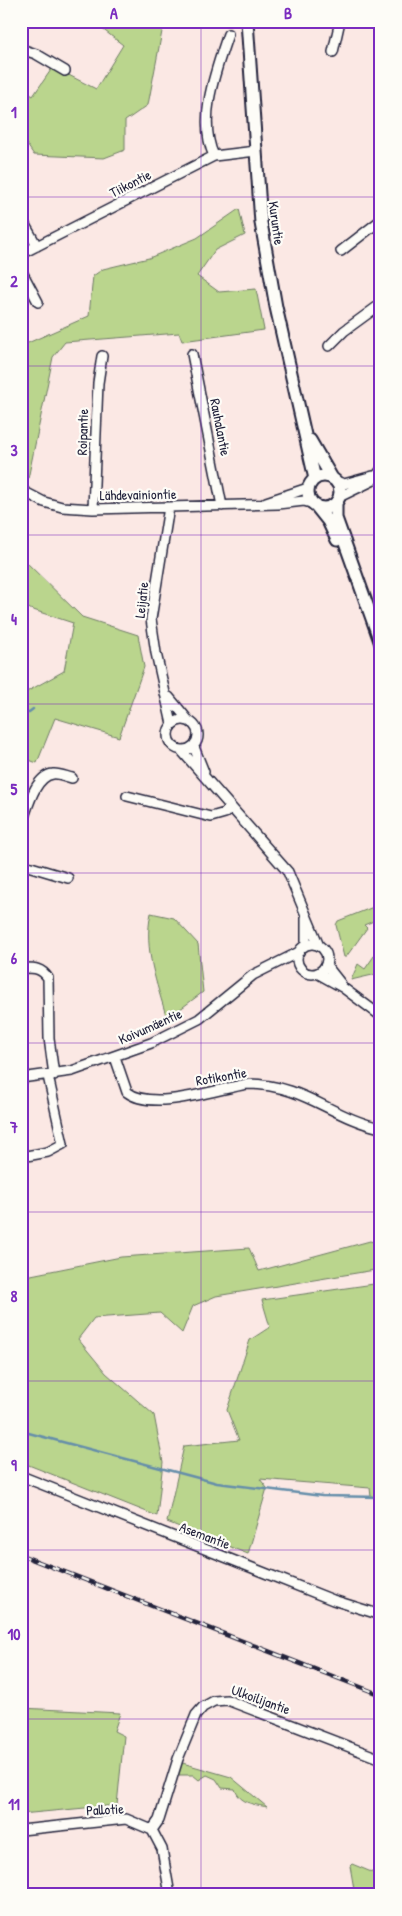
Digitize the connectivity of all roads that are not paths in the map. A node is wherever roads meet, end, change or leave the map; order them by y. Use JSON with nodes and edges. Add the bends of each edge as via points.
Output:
{"nodes":[{"id":1,"x":247,"y":21,"type":"edge"},
{"id":2,"x":340,"y":21,"type":"edge"},
{"id":3,"x":228,"y":34,"type":"dead end"},
{"id":4,"x":21,"y":49,"type":"edge"},
{"id":5,"x":333,"y":52,"type":"dead end"},
{"id":6,"x":65,"y":71,"type":"dead end"},
{"id":7,"x":256,"y":151,"type":"junction"},
{"id":8,"x":214,"y":156,"type":"junction"},
{"id":9,"x":21,"y":218,"type":"edge"},
{"id":10,"x":381,"y":220,"type":"edge"},
{"id":11,"x":37,"y":246,"type":"junction"},
{"id":12,"x":341,"y":250,"type":"dead end"},
{"id":13,"x":21,"y":254,"type":"edge"},
{"id":14,"x":21,"y":270,"type":"edge"},
{"id":15,"x":38,"y":302,"type":"dead end"},
{"id":16,"x":381,"y":304,"type":"edge"},
{"id":17,"x":330,"y":346,"type":"dead end"},
{"id":18,"x":192,"y":354,"type":"dead end"},
{"id":19,"x":102,"y":356,"type":"dead end"},
{"id":20,"x":304,"y":426,"type":"junction"},
{"id":21,"x":380,"y":473,"type":"edge"},
{"id":22,"x":334,"y":479,"type":"junction"},
{"id":23,"x":312,"y":483,"type":"junction"},
{"id":24,"x":21,"y":490,"type":"edge"},
{"id":25,"x":338,"y":500,"type":"junction"},
{"id":26,"x":260,"y":503,"type":"junction"},
{"id":27,"x":315,"y":505,"type":"junction"},
{"id":28,"x":222,"y":506,"type":"junction"},
{"id":29,"x":169,"y":507,"type":"junction"},
{"id":30,"x":93,"y":509,"type":"junction"},
{"id":31,"x":365,"y":603,"type":"junction"},
{"id":32,"x":381,"y":644,"type":"edge"},
{"id":33,"x":167,"y":695,"type":"junction"},
{"id":34,"x":188,"y":720,"type":"junction"},
{"id":35,"x":172,"y":724,"type":"junction"},
{"id":36,"x":194,"y":747,"type":"junction"},
{"id":37,"x":181,"y":750,"type":"junction"},
{"id":38,"x":72,"y":778,"type":"dead end"},
{"id":39,"x":208,"y":779,"type":"junction"},
{"id":40,"x":127,"y":796,"type":"dead end"},
{"id":41,"x":230,"y":808,"type":"junction"},
{"id":42,"x":21,"y":825,"type":"edge"},
{"id":43,"x":21,"y":864,"type":"edge"},
{"id":44,"x":68,"y":878,"type":"dead end"},
{"id":45,"x":306,"y":916,"type":"junction"},
{"id":46,"x":319,"y":946,"type":"junction"},
{"id":47,"x":302,"y":949,"type":"junction"},
{"id":48,"x":275,"y":964,"type":"junction"},
{"id":49,"x":299,"y":965,"type":"junction"},
{"id":50,"x":326,"y":965,"type":"junction"},
{"id":51,"x":21,"y":968,"type":"edge"},
{"id":52,"x":317,"y":973,"type":"junction"},
{"id":53,"x":342,"y":987,"type":"junction"},
{"id":54,"x":381,"y":1016,"type":"edge"},
{"id":55,"x":115,"y":1057,"type":"junction"},
{"id":56,"x":51,"y":1075,"type":"junction"},
{"id":57,"x":21,"y":1078,"type":"edge"},
{"id":58,"x":381,"y":1128,"type":"edge"},
{"id":59,"x":21,"y":1157,"type":"edge"},
{"id":60,"x":21,"y":1476,"type":"edge"},
{"id":61,"x":381,"y":1614,"type":"edge"},
{"id":62,"x":381,"y":1759,"type":"edge"},
{"id":63,"x":21,"y":1830,"type":"edge"},
{"id":64,"x":152,"y":1830,"type":"junction"},
{"id":65,"x":170,"y":1895,"type":"edge"}],
"edges":[{"from":1,"to":7,"type":"main road","name":"Kuruntie"},
{"from":2,"to":5,"type":"street"},
{"from":3,"to":8,"type":"street","via":[[215,74],[208,117],[208,137]]},
{"from":4,"to":6,"type":"street"},
{"from":7,"to":8,"type":"street","name":"Tiikontie"},
{"from":7,"to":20,"type":"main road","name":"Kuruntie","via":[[260,223]]},
{"from":8,"to":11,"type":"street","name":"Tiikontie"},
{"from":9,"to":11,"type":"street"},
{"from":10,"to":12,"type":"street"},
{"from":11,"to":13,"type":"street","name":"Tiikontie"},
{"from":14,"to":15,"type":"street"},
{"from":16,"to":17,"type":"street","via":[[344,331]]},
{"from":18,"to":28,"type":"street","name":"Rauhalantie"},
{"from":19,"to":30,"type":"street","name":"Roipantie"},
{"from":20,"to":22,"type":"main road","name":"Kuruntie","via":[[321,463]]},
{"from":20,"to":23,"type":"main road","name":"Kuruntie"},
{"from":21,"to":22,"type":"street","via":[[344,484]]},
{"from":21,"to":25,"type":"street"},
{"from":22,"to":23,"type":"main road","via":[[323,476]]},
{"from":22,"to":25,"type":"main road","via":[[340,488]]},
{"from":23,"to":26,"type":"street","name":"Lähdevainiontie"},
{"from":23,"to":27,"type":"main road","via":[[309,497]]},
{"from":24,"to":30,"type":"street","name":"Lähdevainiontie","via":[[62,507]]},
{"from":25,"to":27,"type":"main road","via":[[327,508]]},
{"from":25,"to":31,"type":"main road","via":[[336,518]]},
{"from":26,"to":27,"type":"street","name":"Lähdevainiontie","via":[[304,501]]},
{"from":26,"to":28,"type":"street","name":"Lähdevainiontie"},
{"from":27,"to":31,"type":"main road","via":[[328,521]]},
{"from":28,"to":29,"type":"street","name":"Lähdevainiontie"},
{"from":29,"to":30,"type":"street","name":"Lähdevainiontie"},
{"from":29,"to":33,"type":"street","name":"Leijatie","via":[[151,619]]},
{"from":31,"to":32,"type":"main road"},
{"from":33,"to":34,"type":"street","name":"Leijatie"},
{"from":33,"to":35,"type":"street","name":"Leijatie"},
{"from":34,"to":35,"type":"street"},
{"from":34,"to":36,"type":"street","name":"Leijatie","via":[[194,723],[199,735]]},
{"from":35,"to":37,"type":"street","name":"Leijatie","via":[[168,738],[175,748]]},
{"from":36,"to":37,"type":"street"},
{"from":36,"to":39,"type":"street","name":"Leijatie"},
{"from":37,"to":39,"type":"street","name":"Leijatie"},
{"from":38,"to":42,"type":"street","via":[[53,773],[44,777],[38,783]]},
{"from":39,"to":41,"type":"street","name":"Leijatie"},
{"from":40,"to":41,"type":"street","via":[[211,817]]},
{"from":41,"to":45,"type":"street","name":"Leijatie","via":[[288,872]]},
{"from":43,"to":44,"type":"street"},
{"from":45,"to":46,"type":"street","name":"Leijatie"},
{"from":45,"to":47,"type":"street","name":"Leijatie"},
{"from":46,"to":47,"type":"street"},
{"from":46,"to":50,"type":"street","via":[[327,956]]},
{"from":47,"to":48,"type":"street","name":"Koivumäentie"},
{"from":47,"to":49,"type":"street"},
{"from":48,"to":49,"type":"street","name":"Koivumäentie"},
{"from":48,"to":55,"type":"street","name":"Koivumäentie","via":[[235,987],[199,1019]]},
{"from":49,"to":52,"type":"street","via":[[308,973]]},
{"from":50,"to":52,"type":"street"},
{"from":50,"to":53,"type":"street"},
{"from":51,"to":56,"type":"street","via":[[37,968],[48,978]]},
{"from":52,"to":53,"type":"street"},
{"from":53,"to":54,"type":"street"},
{"from":55,"to":56,"type":"street","name":"Koivumäentie","via":[[72,1072]]},
{"from":55,"to":58,"type":"street","name":"Rotikontie","via":[[127,1092],[140,1099],[166,1100],[259,1084],[300,1093],[356,1120]]},
{"from":56,"to":57,"type":"street","name":"Koivumäentie"},
{"from":56,"to":59,"type":"street","via":[[64,1144],[48,1152]]},
{"from":60,"to":61,"type":"street","name":"Asemantie","via":[[333,1600]]},
{"from":62,"to":64,"type":"street","name":"Ulkoilijantie","via":[[227,1700],[214,1701],[196,1715],[159,1820]]},
{"from":63,"to":64,"type":"street","name":"Pallotie","via":[[126,1819]]},
{"from":64,"to":65,"type":"street","via":[[162,1849]]}]}
